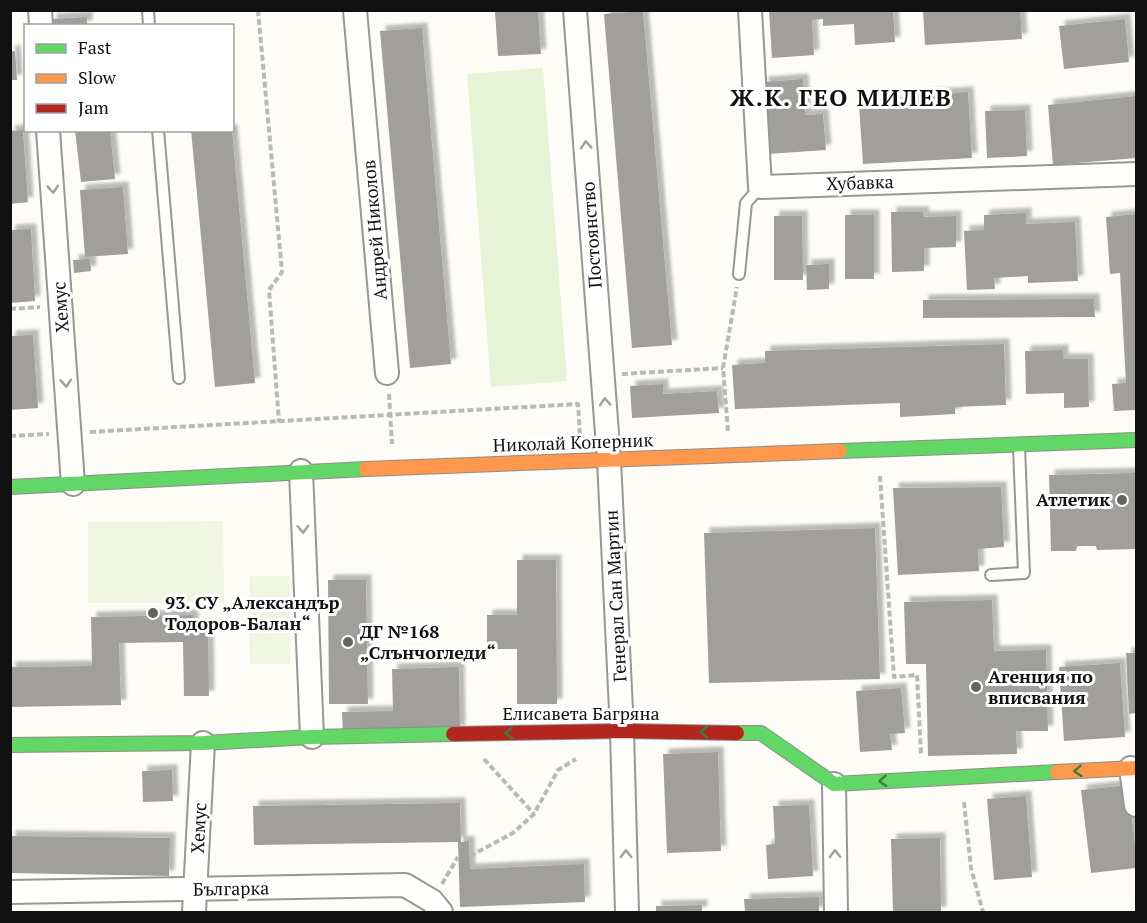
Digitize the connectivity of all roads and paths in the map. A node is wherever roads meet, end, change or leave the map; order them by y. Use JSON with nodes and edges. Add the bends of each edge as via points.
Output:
{"nodes":[{"id":1,"x":258,"y":10,"type":"edge"},
{"id":2,"x":355,"y":10,"type":"edge"},
{"id":3,"x":575,"y":10,"type":"edge"},
{"id":4,"x":750,"y":10,"type":"edge"},
{"id":5,"x":48,"y":132,"type":"edge"},
{"id":6,"x":158,"y":132,"type":"edge"},
{"id":7,"x":1137,"y":174,"type":"edge"},
{"id":8,"x":760,"y":187,"type":"junction"},
{"id":9,"x":739,"y":274,"type":"joint"},
{"id":10,"x":61,"y":305,"type":"junction"},
{"id":11,"x":10,"y":309,"type":"edge"},
{"id":12,"x":723,"y":368,"type":"junction"},
{"id":13,"x":387,"y":373,"type":"joint"},
{"id":14,"x":603,"y":375,"type":"junction"},
{"id":15,"x":179,"y":378,"type":"dead end"},
{"id":16,"x":390,"y":414,"type":"junction"},
{"id":17,"x":279,"y":422,"type":"junction"},
{"id":18,"x":69,"y":433,"type":"junction"},
{"id":19,"x":10,"y":436,"type":"edge"},
{"id":20,"x":728,"y":437,"type":"dead end"},
{"id":21,"x":1137,"y":440,"type":"edge"},
{"id":22,"x":580,"y":442,"type":"dead end"},
{"id":23,"x":1019,"y":444,"type":"junction"},
{"id":24,"x":393,"y":450,"type":"dead end"},
{"id":25,"x":609,"y":460,"type":"junction"},
{"id":26,"x":301,"y":471,"type":"junction"},
{"id":27,"x":879,"y":472,"type":"dead end"},
{"id":28,"x":73,"y":484,"type":"junction"},
{"id":29,"x":10,"y":487,"type":"edge"},
{"id":30,"x":992,"y":575,"type":"dead end"},
{"id":31,"x":622,"y":731,"type":"junction"},
{"id":32,"x":460,"y":734,"type":"junction"},
{"id":33,"x":312,"y":737,"type":"junction"},
{"id":34,"x":203,"y":743,"type":"junction"},
{"id":35,"x":10,"y":746,"type":"edge"},
{"id":36,"x":585,"y":753,"type":"dead end"},
{"id":37,"x":1134,"y":768,"type":"edge"},
{"id":38,"x":962,"y":777,"type":"junction"},
{"id":39,"x":922,"y":779,"type":"junction"},
{"id":40,"x":834,"y":784,"type":"junction"},
{"id":41,"x":1137,"y":805,"type":"edge"},
{"id":42,"x":534,"y":814,"type":"junction"},
{"id":43,"x":470,"y":856,"type":"dead end"},
{"id":44,"x":458,"y":857,"type":"dead end"},
{"id":45,"x":195,"y":889,"type":"junction"},
{"id":46,"x":10,"y":892,"type":"edge"},
{"id":47,"x":436,"y":907,"type":"edge"},
{"id":48,"x":194,"y":912,"type":"edge"},
{"id":49,"x":627,"y":912,"type":"edge"},
{"id":50,"x":836,"y":912,"type":"edge"},
{"id":51,"x":983,"y":912,"type":"edge"}],
"edges":[{"from":1,"to":17,"type":"path","via":[[282,272],[269,290]]},
{"from":2,"to":13,"type":"street","name":"Андрей Николов"},
{"from":14,"to":3,"type":"street","name":"Постоянство","one_way":true},
{"from":4,"to":8,"type":"street"},
{"from":5,"to":10,"type":"street","name":"Хемус","one_way":true},
{"from":6,"to":15,"type":"lane"},
{"from":7,"to":8,"type":"street","name":"Хубавка"},
{"from":8,"to":9,"type":"lane","via":[[746,203]]},
{"from":9,"to":12,"type":"path"},
{"from":10,"to":11,"type":"path"},
{"from":10,"to":18,"type":"street","name":"Хемус","one_way":true},
{"from":12,"to":14,"type":"path"},
{"from":12,"to":20,"type":"path"},
{"from":13,"to":16,"type":"path"},
{"from":25,"to":14,"type":"street","name":"Постоянство","one_way":true},
{"from":16,"to":17,"type":"path"},
{"from":16,"to":22,"type":"path","via":[[578,404]]},
{"from":16,"to":24,"type":"path"},
{"from":17,"to":18,"type":"path"},
{"from":18,"to":19,"type":"path"},
{"from":18,"to":28,"type":"street","name":"Хемус"},
{"from":21,"to":23,"type":"street","name":"Николай Коперник"},
{"from":23,"to":25,"type":"street","name":"Николай Коперник"},
{"from":23,"to":30,"type":"lane","via":[[1024,573]]},
{"from":25,"to":26,"type":"street","name":"Николай Коперник"},
{"from":25,"to":31,"type":"street","name":"Генерал Сан Мартин"},
{"from":26,"to":28,"type":"street","name":"Николай Коперник"},
{"from":26,"to":33,"type":"street","one_way":true},
{"from":27,"to":39,"type":"path","via":[[894,677],[917,675]]},
{"from":28,"to":29,"type":"street","name":"Николай Коперник"},
{"from":31,"to":32,"type":"street","name":"Елисавета Багряна","one_way":true},
{"from":40,"to":31,"type":"street","name":"Елисавета Багряна","one_way":true,"via":[[760,733]]},
{"from":49,"to":31,"type":"street","name":"Генерал Сан Мартин","one_way":true},
{"from":32,"to":33,"type":"street","name":"Елисавета Багряна"},
{"from":32,"to":42,"type":"path"},
{"from":33,"to":34,"type":"street","name":"Елисавета Багряна"},
{"from":34,"to":35,"type":"street","name":"Елисавета Багряна"},
{"from":34,"to":45,"type":"street","name":"Хемус"},
{"from":36,"to":42,"type":"path","via":[[558,770]]},
{"from":37,"to":38,"type":"street","one_way":true},
{"from":37,"to":41,"type":"street"},
{"from":38,"to":39,"type":"street"},
{"from":38,"to":51,"type":"path","via":[[971,868]]},
{"from":39,"to":40,"type":"street","one_way":true},
{"from":50,"to":40,"type":"street","one_way":true},
{"from":42,"to":43,"type":"path","via":[[513,833]]},
{"from":44,"to":47,"type":"path"},
{"from":45,"to":46,"type":"street","name":"Българка"},
{"from":45,"to":47,"type":"street","name":"Българка","via":[[405,885]]},
{"from":45,"to":48,"type":"street","name":"Хемус"}]}
